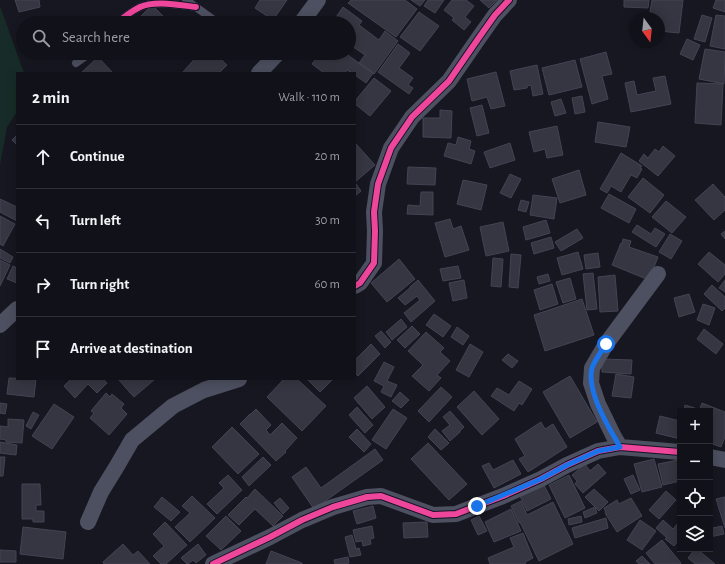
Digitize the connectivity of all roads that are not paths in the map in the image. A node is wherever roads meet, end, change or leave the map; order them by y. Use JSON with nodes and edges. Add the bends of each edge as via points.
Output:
{"nodes":[{"id":1,"x":186,"y":0,"type":"edge"},
{"id":2,"x":318,"y":0,"type":"edge"},
{"id":3,"x":509,"y":0,"type":"edge"},
{"id":4,"x":196,"y":7,"type":"junction"},
{"id":5,"x":125,"y":16,"type":"edge"},
{"id":6,"x":208,"y":16,"type":"edge"},
{"id":7,"x":306,"y":16,"type":"edge"},
{"id":8,"x":80,"y":60,"type":"edge"},
{"id":9,"x":269,"y":60,"type":"edge"},
{"id":10,"x":76,"y":63,"type":"dead end"},
{"id":11,"x":260,"y":72,"type":"edge"},
{"id":12,"x":658,"y":274,"type":"dead end"},
{"id":13,"x":356,"y":285,"type":"edge"},
{"id":14,"x":16,"y":310,"type":"edge"},
{"id":15,"x":0,"y":325,"type":"edge"},
{"id":16,"x":236,"y":380,"type":"edge"},
{"id":17,"x":620,"y":447,"type":"junction"},
{"id":18,"x":677,"y":452,"type":"edge"},
{"id":19,"x":713,"y":458,"type":"edge"},
{"id":20,"x":725,"y":460,"type":"edge"},
{"id":21,"x":88,"y":522,"type":"dead end"},
{"id":22,"x":213,"y":564,"type":"edge"}],
"edges":[{"from":1,"to":4,"type":"lane"},
{"from":2,"to":7,"type":"street"},
{"from":3,"to":13,"type":"street","via":[[495,15],[449,81],[412,117],[391,148],[378,184],[374,212],[374,263]]},
{"from":4,"to":5,"type":"lane","via":[[150,3]]},
{"from":4,"to":6,"type":"lane"},
{"from":8,"to":10,"type":"lane"},
{"from":9,"to":11,"type":"street"},
{"from":12,"to":17,"type":"street","via":[[606,344],[592,368],[591,383],[598,404]]},
{"from":14,"to":15,"type":"street"},
{"from":16,"to":21,"type":"street","via":[[204,390],[173,406],[132,440],[101,492]]},
{"from":17,"to":18,"type":"street"},
{"from":17,"to":22,"type":"street","via":[[598,451],[535,482],[456,514],[433,515],[381,496],[367,497],[302,520]]},
{"from":19,"to":20,"type":"street"}]}
